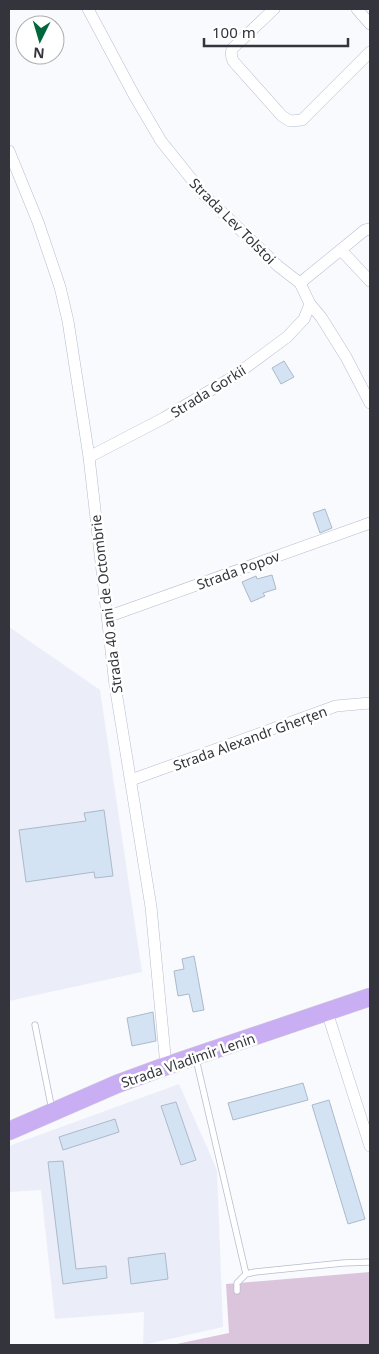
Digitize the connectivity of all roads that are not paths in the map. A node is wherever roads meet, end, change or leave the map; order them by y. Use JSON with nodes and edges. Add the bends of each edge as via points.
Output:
{"nodes":[{"id":1,"x":88,"y":9,"type":"edge"},
{"id":2,"x":274,"y":9,"type":"edge"},
{"id":3,"x":357,"y":9,"type":"edge"},
{"id":4,"x":370,"y":24,"type":"edge"},
{"id":5,"x":370,"y":52,"type":"edge"},
{"id":6,"x":9,"y":151,"type":"edge"},
{"id":7,"x":368,"y":227,"type":"edge"},
{"id":8,"x":341,"y":250,"type":"junction"},
{"id":9,"x":370,"y":281,"type":"edge"},
{"id":10,"x":300,"y":284,"type":"junction"},
{"id":11,"x":310,"y":304,"type":"junction"},
{"id":12,"x":370,"y":402,"type":"edge"},
{"id":13,"x":89,"y":457,"type":"junction"},
{"id":14,"x":370,"y":523,"type":"edge"},
{"id":15,"x":106,"y":617,"type":"junction"},
{"id":16,"x":370,"y":703,"type":"edge"},
{"id":17,"x":131,"y":780,"type":"junction"},
{"id":18,"x":370,"y":997,"type":"edge"},
{"id":19,"x":327,"y":1012,"type":"junction"},
{"id":20,"x":35,"y":1025,"type":"dead end"},
{"id":21,"x":196,"y":1057,"type":"junction"},
{"id":22,"x":166,"y":1066,"type":"junction"},
{"id":23,"x":52,"y":1112,"type":"junction"},
{"id":24,"x":9,"y":1131,"type":"edge"},
{"id":25,"x":370,"y":1146,"type":"edge"},
{"id":26,"x":370,"y":1262,"type":"edge"},
{"id":27,"x":246,"y":1274,"type":"junction"},
{"id":28,"x":237,"y":1291,"type":"dead end"}],
"edges":[{"from":1,"to":10,"type":"street","name":"Strada Lev Tolstoi","via":[[170,154],[204,196]]},
{"from":2,"to":5,"type":"street","via":[[233,48],[231,55],[282,116],[290,121],[296,122],[307,116]]},
{"from":3,"to":4,"type":"street"},
{"from":6,"to":13,"type":"street","name":"Strada 40 ani de Octombrie","via":[[60,287]]},
{"from":7,"to":8,"type":"street"},
{"from":8,"to":9,"type":"street"},
{"from":8,"to":10,"type":"street"},
{"from":10,"to":11,"type":"street","name":"Strada Lev Tolstoi"},
{"from":11,"to":12,"type":"street","name":"Strada Lev Tolstoi","via":[[336,341]]},
{"from":11,"to":13,"type":"street","name":"Strada Gorkii","via":[[304,319],[287,337],[233,377]]},
{"from":13,"to":15,"type":"street","name":"Strada 40 ani de Octombrie"},
{"from":14,"to":15,"type":"street","name":"Strada Popov"},
{"from":15,"to":17,"type":"street","name":"Strada 40 ani de Octombrie"},
{"from":16,"to":17,"type":"street","name":"Strada Alexandr Gherțen","via":[[336,706]]},
{"from":17,"to":22,"type":"street","name":"Strada 40 ani de Octombrie","via":[[151,907]]},
{"from":18,"to":19,"type":"main road","name":"Strada Vladimir Lenin"},
{"from":19,"to":21,"type":"main road","name":"Strada Vladimir Lenin"},
{"from":19,"to":25,"type":"street"},
{"from":20,"to":23,"type":"lane"},
{"from":21,"to":22,"type":"main road","name":"Strada Vladimir Lenin"},
{"from":21,"to":27,"type":"lane"},
{"from":22,"to":23,"type":"main road","name":"Strada Vladimir Lenin"},
{"from":23,"to":24,"type":"main road","name":"Strada Vladimir Lenin"},
{"from":26,"to":27,"type":"lane"},
{"from":27,"to":28,"type":"lane","via":[[237,1283]]}]}
